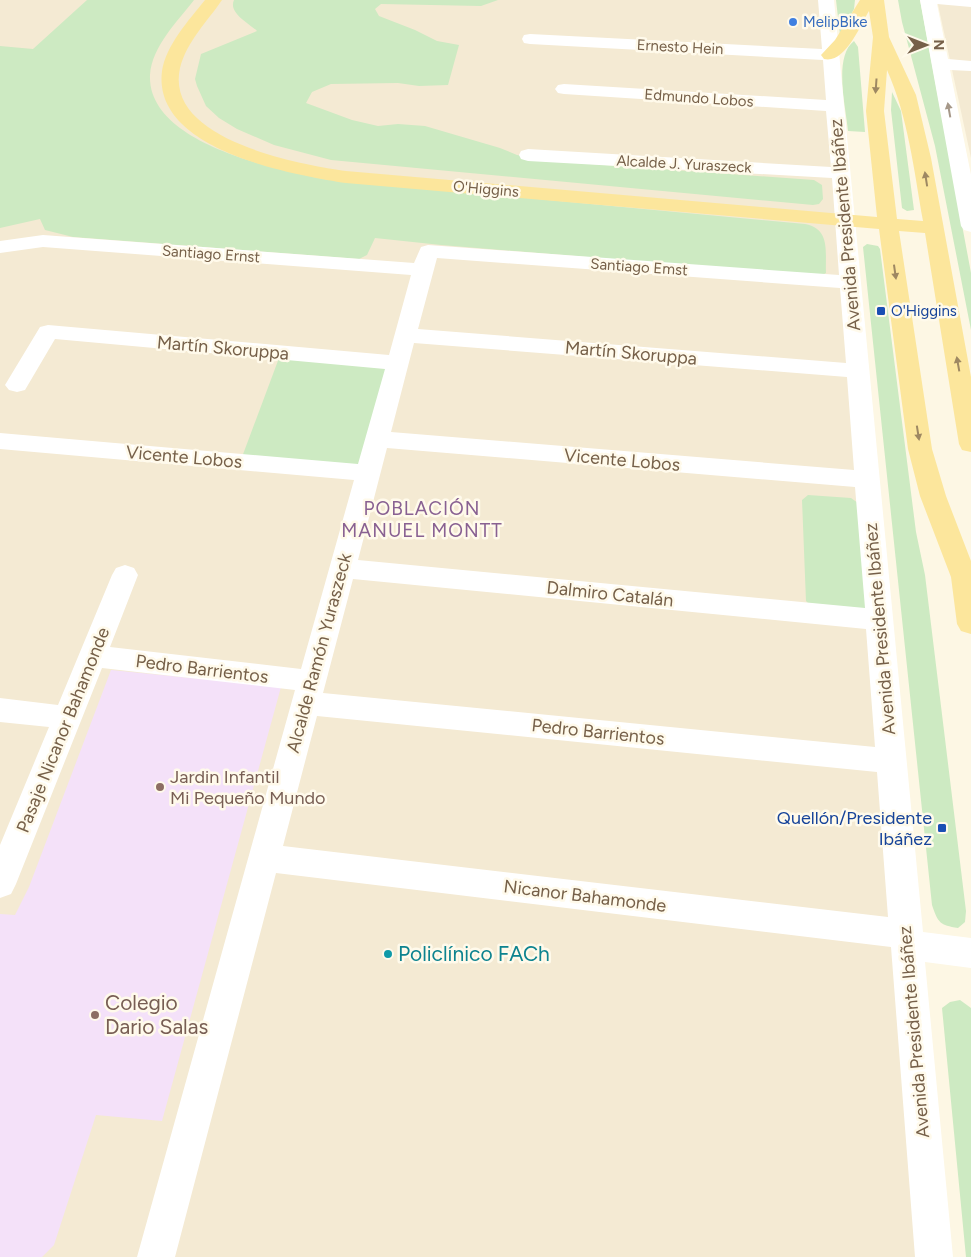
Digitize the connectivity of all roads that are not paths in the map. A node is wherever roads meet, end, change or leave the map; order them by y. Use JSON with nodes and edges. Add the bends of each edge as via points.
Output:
{"nodes":[{"id":1,"x":214,"y":0,"type":"edge"},
{"id":2,"x":826,"y":0,"type":"edge"},
{"id":3,"x":868,"y":0,"type":"edge"},
{"id":4,"x":876,"y":0,"type":"edge"},
{"id":5,"x":928,"y":0,"type":"edge"},
{"id":6,"x":941,"y":0,"type":"edge"},
{"id":7,"x":971,"y":2,"type":"edge"},
{"id":8,"x":881,"y":37,"type":"junction"},
{"id":9,"x":530,"y":39,"type":"dead end"},
{"id":10,"x":830,"y":55,"type":"junction"},
{"id":11,"x":940,"y":64,"type":"junction"},
{"id":12,"x":971,"y":66,"type":"edge"},
{"id":13,"x":564,"y":89,"type":"dead end"},
{"id":14,"x":835,"y":106,"type":"junction"},
{"id":15,"x":963,"y":141,"type":"edge"},
{"id":16,"x":528,"y":155,"type":"dead end"},
{"id":17,"x":840,"y":173,"type":"junction"},
{"id":18,"x":844,"y":221,"type":"junction"},
{"id":19,"x":888,"y":224,"type":"junction"},
{"id":20,"x":971,"y":224,"type":"edge"},
{"id":21,"x":933,"y":228,"type":"junction"},
{"id":22,"x":0,"y":247,"type":"edge"},
{"id":23,"x":425,"y":261,"type":"junction"},
{"id":24,"x":850,"y":282,"type":"junction"},
{"id":25,"x":405,"y":335,"type":"junction"},
{"id":26,"x":398,"y":363,"type":"junction"},
{"id":27,"x":858,"y":371,"type":"junction"},
{"id":28,"x":17,"y":385,"type":"dead end"},
{"id":29,"x":377,"y":439,"type":"junction"},
{"id":30,"x":0,"y":441,"type":"edge"},
{"id":31,"x":971,"y":444,"type":"edge"},
{"id":32,"x":368,"y":473,"type":"junction"},
{"id":33,"x":867,"y":480,"type":"junction"},
{"id":34,"x":971,"y":540,"type":"edge"},
{"id":35,"x":342,"y":568,"type":"junction"},
{"id":36,"x":125,"y":575,"type":"dead end"},
{"id":37,"x":964,"y":577,"type":"junction"},
{"id":38,"x":879,"y":620,"type":"junction"},
{"id":39,"x":971,"y":624,"type":"edge"},
{"id":40,"x":92,"y":656,"type":"junction"},
{"id":41,"x":308,"y":692,"type":"junction"},
{"id":42,"x":0,"y":710,"type":"edge"},
{"id":43,"x":67,"y":718,"type":"junction"},
{"id":44,"x":891,"y":761,"type":"junction"},
{"id":45,"x":264,"y":858,"type":"junction"},
{"id":46,"x":0,"y":884,"type":"edge"},
{"id":47,"x":906,"y":939,"type":"junction"},
{"id":48,"x":971,"y":953,"type":"edge"},
{"id":49,"x":156,"y":1257,"type":"edge"},
{"id":50,"x":934,"y":1257,"type":"edge"}],
"edges":[{"from":1,"to":18,"type":"main road","name":"O'Higgins","via":[[180,47],[170,73],[171,86],[175,104],[187,120],[208,136],[234,148],[293,167],[346,177]]},
{"from":2,"to":10,"type":"street","name":"Avenida Presidente Ibáñez"},
{"from":3,"to":10,"type":"main road","via":[[842,43]]},
{"from":4,"to":8,"type":"main road"},
{"from":5,"to":11,"type":"street"},
{"from":6,"to":7,"type":"street"},
{"from":8,"to":19,"type":"main road","one_way":true,"via":[[875,111]]},
{"from":21,"to":8,"type":"main road","one_way":true,"via":[[912,113]]},
{"from":9,"to":10,"type":"street","name":"Ernesto Hein"},
{"from":10,"to":14,"type":"street","name":"Avenida Presidente Ibáñez"},
{"from":11,"to":12,"type":"street"},
{"from":15,"to":11,"type":"street","one_way":true},
{"from":13,"to":14,"type":"street","name":"Edmundo Lobos"},
{"from":14,"to":17,"type":"street","name":"Avenida Presidente Ibáñez"},
{"from":15,"to":20,"type":"street"},
{"from":16,"to":17,"type":"street","name":"Alcalde J. Yuraszeck"},
{"from":17,"to":18,"type":"street","name":"Avenida Presidente Ibáñez"},
{"from":18,"to":19,"type":"main road","name":"O'Higgins"},
{"from":18,"to":24,"type":"street","name":"Avenida Presidente Ibáñez"},
{"from":19,"to":21,"type":"main road","name":"O'Higgins"},
{"from":19,"to":37,"type":"main road","one_way":true,"via":[[920,449],[933,496]]},
{"from":31,"to":21,"type":"main road","one_way":true},
{"from":22,"to":23,"type":"street","name":"Santiago Ernst","via":[[58,242]]},
{"from":23,"to":24,"type":"street","name":"Santiago Emst"},
{"from":23,"to":25,"type":"street","name":"Alcalde Ramón Yuraszeck"},
{"from":24,"to":27,"type":"street","name":"Avenida Presidente Ibáñez"},
{"from":25,"to":26,"type":"street","name":"Alcalde Ramón Yuraszeck"},
{"from":25,"to":27,"type":"street","name":"Martín Skoruppa"},
{"from":26,"to":28,"type":"street","name":"Martín Skoruppa","via":[[48,332]]},
{"from":26,"to":29,"type":"street","name":"Alcalde Ramón Yuraszeck"},
{"from":27,"to":33,"type":"street","name":"Avenida Presidente Ibáñez"},
{"from":29,"to":32,"type":"street","name":"Alcalde Ramón Yuraszeck"},
{"from":29,"to":33,"type":"street","name":"Vicente Lobos"},
{"from":30,"to":32,"type":"street","name":"Vicente Lobos"},
{"from":32,"to":35,"type":"street","name":"Alcalde Ramón Yuraszeck"},
{"from":33,"to":38,"type":"street","name":"Avenida Presidente Ibáñez"},
{"from":34,"to":37,"type":"main road"},
{"from":35,"to":38,"type":"street","name":"Dalmiro Catalán"},
{"from":35,"to":41,"type":"street","name":"Alcalde Ramón Yuraszeck"},
{"from":36,"to":40,"type":"street","name":"Pasaje Nicanor Bahamonde"},
{"from":37,"to":39,"type":"main road"},
{"from":38,"to":44,"type":"street","name":"Avenida Presidente Ibáñez"},
{"from":40,"to":41,"type":"street","name":"Pedro Barrientos"},
{"from":40,"to":43,"type":"street","name":"Pasaje Nicanor Bahamonde"},
{"from":41,"to":44,"type":"street","name":"Pedro Barrientos"},
{"from":41,"to":45,"type":"street","name":"Alcalde Ramón Yuraszeck"},
{"from":42,"to":43,"type":"street"},
{"from":43,"to":46,"type":"street","name":"Pasaje Nicanor Bahamonde"},
{"from":44,"to":47,"type":"street","name":"Avenida Presidente Ibáñez"},
{"from":45,"to":47,"type":"street","name":"Nicanor Bahamonde"},
{"from":45,"to":49,"type":"street","name":"Alcalde Ramón Yuraszeck"},
{"from":47,"to":48,"type":"street","name":"Nicanor Bahamonde"},
{"from":47,"to":50,"type":"street","name":"Avenida Presidente Ibáñez"}]}
